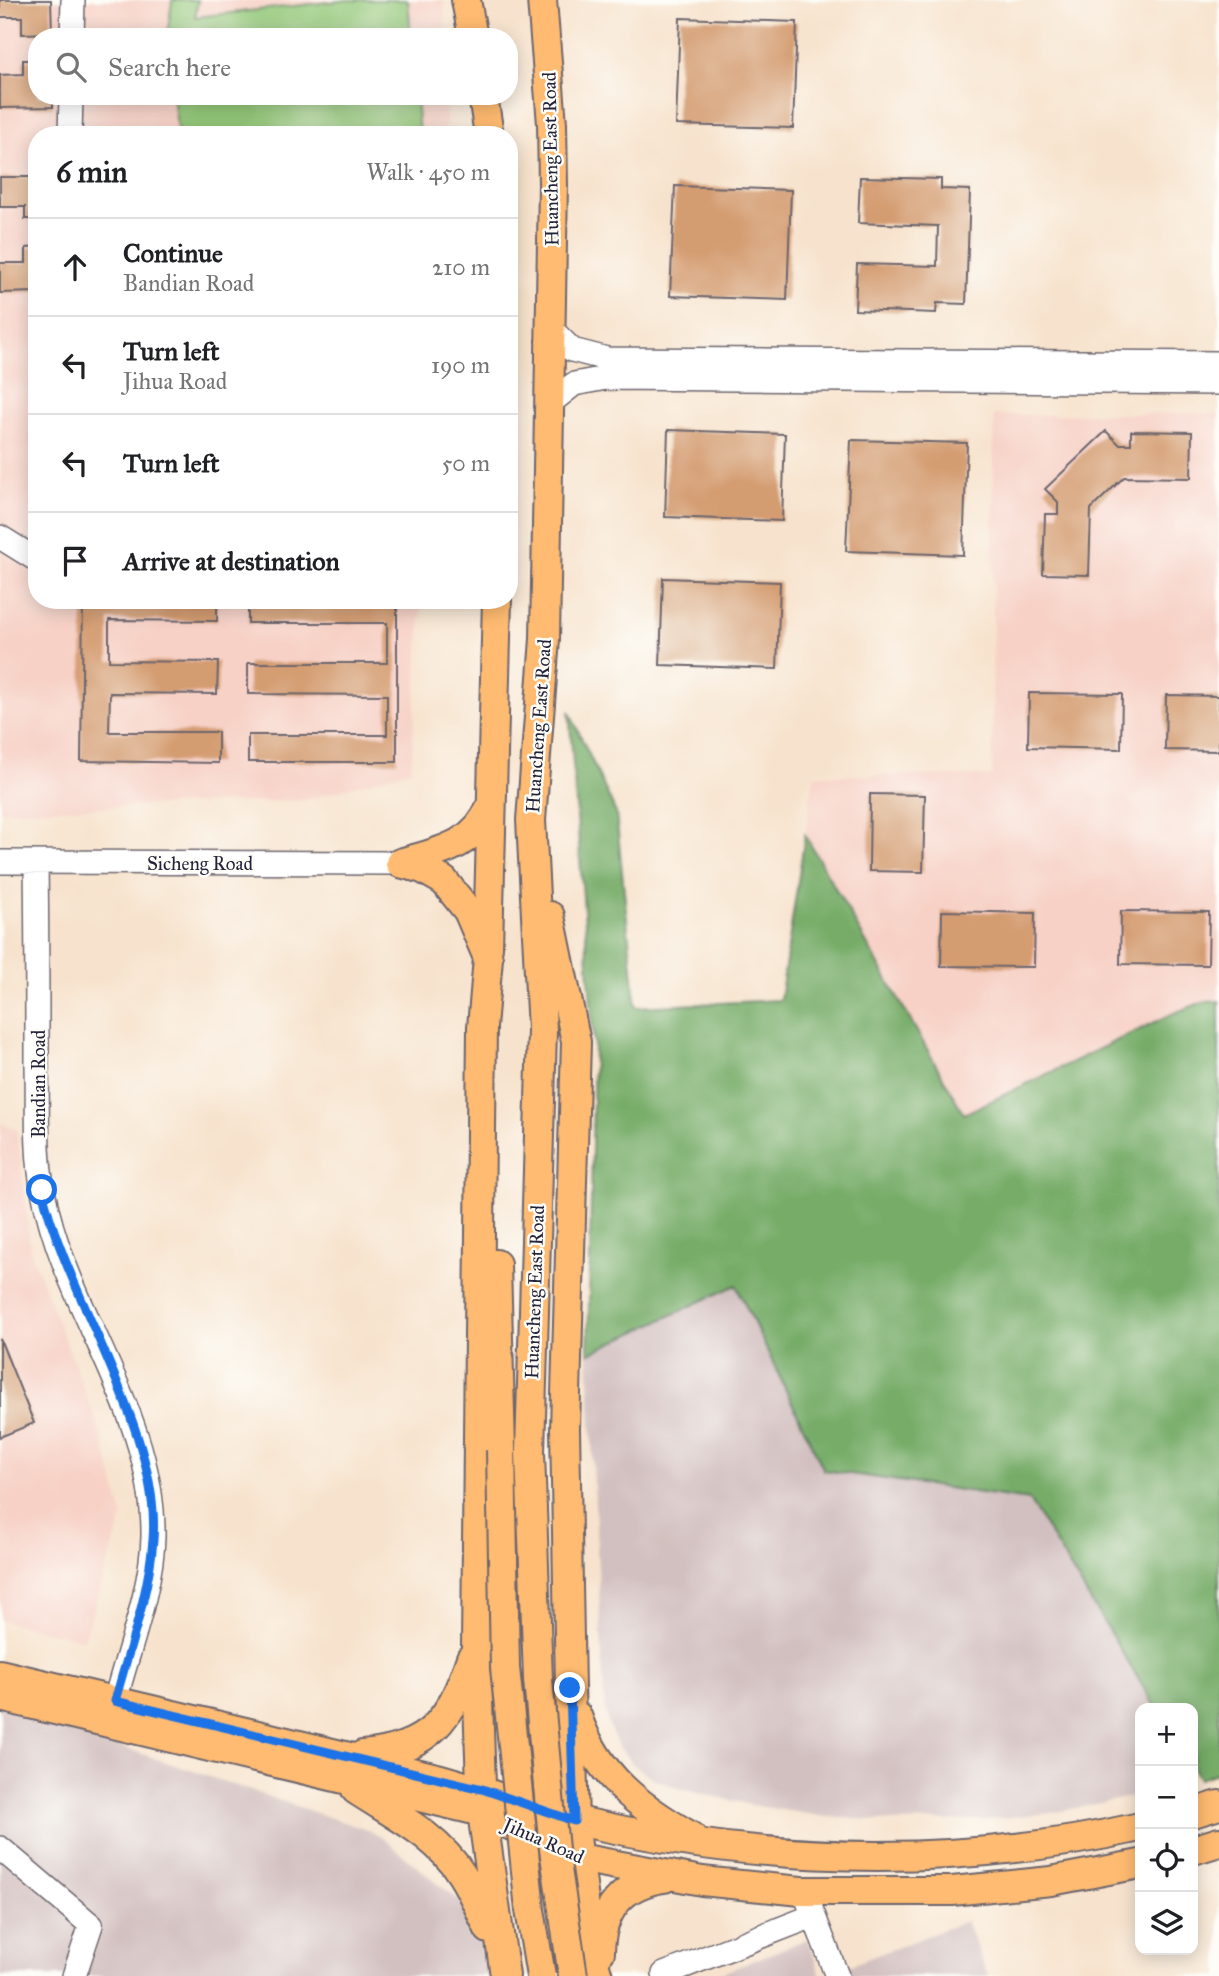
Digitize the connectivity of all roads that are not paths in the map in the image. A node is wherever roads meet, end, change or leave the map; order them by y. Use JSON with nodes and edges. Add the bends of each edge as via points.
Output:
{"nodes":[{"id":1,"x":73,"y":0,"type":"edge"},
{"id":2,"x":466,"y":0,"type":"edge"},
{"id":3,"x":473,"y":0,"type":"edge"},
{"id":4,"x":545,"y":9,"type":"edge"},
{"id":5,"x":72,"y":28,"type":"edge"},
{"id":6,"x":473,"y":28,"type":"edge"},
{"id":7,"x":475,"y":28,"type":"edge"},
{"id":8,"x":71,"y":105,"type":"edge"},
{"id":9,"x":484,"y":105,"type":"edge"},
{"id":10,"x":70,"y":126,"type":"edge"},
{"id":11,"x":488,"y":126,"type":"edge"},
{"id":12,"x":551,"y":330,"type":"junction"},
{"id":13,"x":1219,"y":363,"type":"edge"},
{"id":14,"x":1219,"y":383,"type":"edge"},
{"id":15,"x":550,"y":403,"type":"junction"},
{"id":16,"x":0,"y":537,"type":"edge"},
{"id":17,"x":28,"y":554,"type":"edge"},
{"id":18,"x":497,"y":609,"type":"edge"},
{"id":19,"x":492,"y":803,"type":"junction"},
{"id":20,"x":531,"y":820,"type":"junction"},
{"id":21,"x":0,"y":862,"type":"edge"},
{"id":22,"x":36,"y":863,"type":"junction"},
{"id":23,"x":400,"y":863,"type":"junction"},
{"id":24,"x":488,"y":958,"type":"junction"},
{"id":25,"x":476,"y":1646,"type":"junction"},
{"id":26,"x":0,"y":1674,"type":"edge"},
{"id":27,"x":570,"y":1688,"type":"junction"},
{"id":28,"x":0,"y":1697,"type":"edge"},
{"id":29,"x":115,"y":1701,"type":"junction"},
{"id":30,"x":342,"y":1767,"type":"junction"},
{"id":31,"x":482,"y":1801,"type":"junction"},
{"id":32,"x":1219,"y":1805,"type":"edge"},
{"id":33,"x":1198,"y":1811,"type":"edge"},
{"id":34,"x":574,"y":1821,"type":"junction"},
{"id":35,"x":1135,"y":1828,"type":"edge"},
{"id":36,"x":1219,"y":1842,"type":"edge"},
{"id":37,"x":707,"y":1846,"type":"junction"},
{"id":38,"x":0,"y":1848,"type":"edge"},
{"id":39,"x":1198,"y":1848,"type":"edge"},
{"id":40,"x":579,"y":1858,"type":"junction"},
{"id":41,"x":1135,"y":1865,"type":"edge"},
{"id":42,"x":676,"y":1877,"type":"junction"},
{"id":43,"x":808,"y":1903,"type":"junction"},
{"id":44,"x":502,"y":1964,"type":"edge"},
{"id":45,"x":664,"y":1974,"type":"dead end"},
{"id":46,"x":74,"y":1976,"type":"edge"},
{"id":47,"x":541,"y":1976,"type":"edge"},
{"id":48,"x":573,"y":1976,"type":"edge"},
{"id":49,"x":598,"y":1976,"type":"edge"},
{"id":50,"x":837,"y":1976,"type":"edge"}],
"edges":[{"from":1,"to":5,"type":"street"},
{"from":2,"to":6,"type":"main road"},
{"from":3,"to":7,"type":"main road"},
{"from":4,"to":12,"type":"main road","name":"Huancheng East Road","via":[[552,124]]},
{"from":8,"to":10,"type":"street"},
{"from":9,"to":11,"type":"main road"},
{"from":12,"to":13,"type":"street","via":[[572,350],[607,359]]},
{"from":12,"to":15,"type":"main road","name":"Huancheng East Road"},
{"from":14,"to":15,"type":"street","via":[[606,377],[574,384]]},
{"from":15,"to":20,"type":"main road","name":"Huancheng East Road","via":[[545,639]]},
{"from":16,"to":17,"type":"street"},
{"from":18,"to":19,"type":"main road","name":"Huancheng East Road"},
{"from":19,"to":23,"type":"main road","via":[[482,824],[466,840]]},
{"from":19,"to":24,"type":"main road","name":"Huancheng East Road"},
{"from":20,"to":27,"type":"main road","via":[[576,1042],[565,1429]]},
{"from":20,"to":48,"type":"main road","name":"Huancheng East Road","bridge":true,"via":[[542,1030],[530,1452],[538,1680],[554,1849]]},
{"from":21,"to":22,"type":"street","name":"Sicheng Road"},
{"from":22,"to":23,"type":"street","name":"Sicheng Road"},
{"from":22,"to":29,"type":"street","name":"Bandian Road","via":[[42,1190],[55,1236],[126,1408],[151,1497],[153,1539],[147,1580]]},
{"from":23,"to":24,"type":"main road","via":[[434,874],[453,890],[468,911]]},
{"from":24,"to":25,"type":"main road","via":[[481,1040]]},
{"from":24,"to":47,"type":"main road","name":"Huancheng East Road","bridge":true,"via":[[508,1696]]},
{"from":25,"to":30,"type":"main road","via":[[448,1715],[430,1734],[407,1747]]},
{"from":25,"to":31,"type":"main road"},
{"from":26,"to":29,"type":"main road","name":"Jihua Road"},
{"from":27,"to":34,"type":"main road"},
{"from":27,"to":37,"type":"main road","via":[[581,1729],[616,1783],[648,1811]]},
{"from":28,"to":30,"type":"main road","name":"Jihua Road"},
{"from":29,"to":30,"type":"main road","name":"Jihua Road"},
{"from":30,"to":31,"type":"main road","name":"Jihua Road"},
{"from":30,"to":44,"type":"main road","via":[[443,1850],[463,1876]]},
{"from":31,"to":34,"type":"main road","name":"Jihua Road"},
{"from":31,"to":40,"type":"main road","name":"Jihua Road"},
{"from":31,"to":44,"type":"main road"},
{"from":32,"to":33,"type":"main road"},
{"from":34,"to":37,"type":"main road","name":"Jihua Road"},
{"from":34,"to":40,"type":"main road"},
{"from":35,"to":37,"type":"main road","name":"Jihua Road","via":[[1046,1846],[937,1856],[804,1855]]},
{"from":36,"to":39,"type":"main road"},
{"from":38,"to":46,"type":"street","via":[[91,1925]]},
{"from":40,"to":42,"type":"main road","name":"Jihua Road"},
{"from":40,"to":49,"type":"main road","via":[[590,1949]]},
{"from":41,"to":43,"type":"main road","name":"Jihua Road","via":[[1051,1881]]},
{"from":42,"to":43,"type":"main road","name":"Jihua Road"},
{"from":42,"to":49,"type":"main road","via":[[635,1885],[611,1907],[602,1927]]},
{"from":43,"to":45,"type":"street"},
{"from":43,"to":50,"type":"street"}]}
